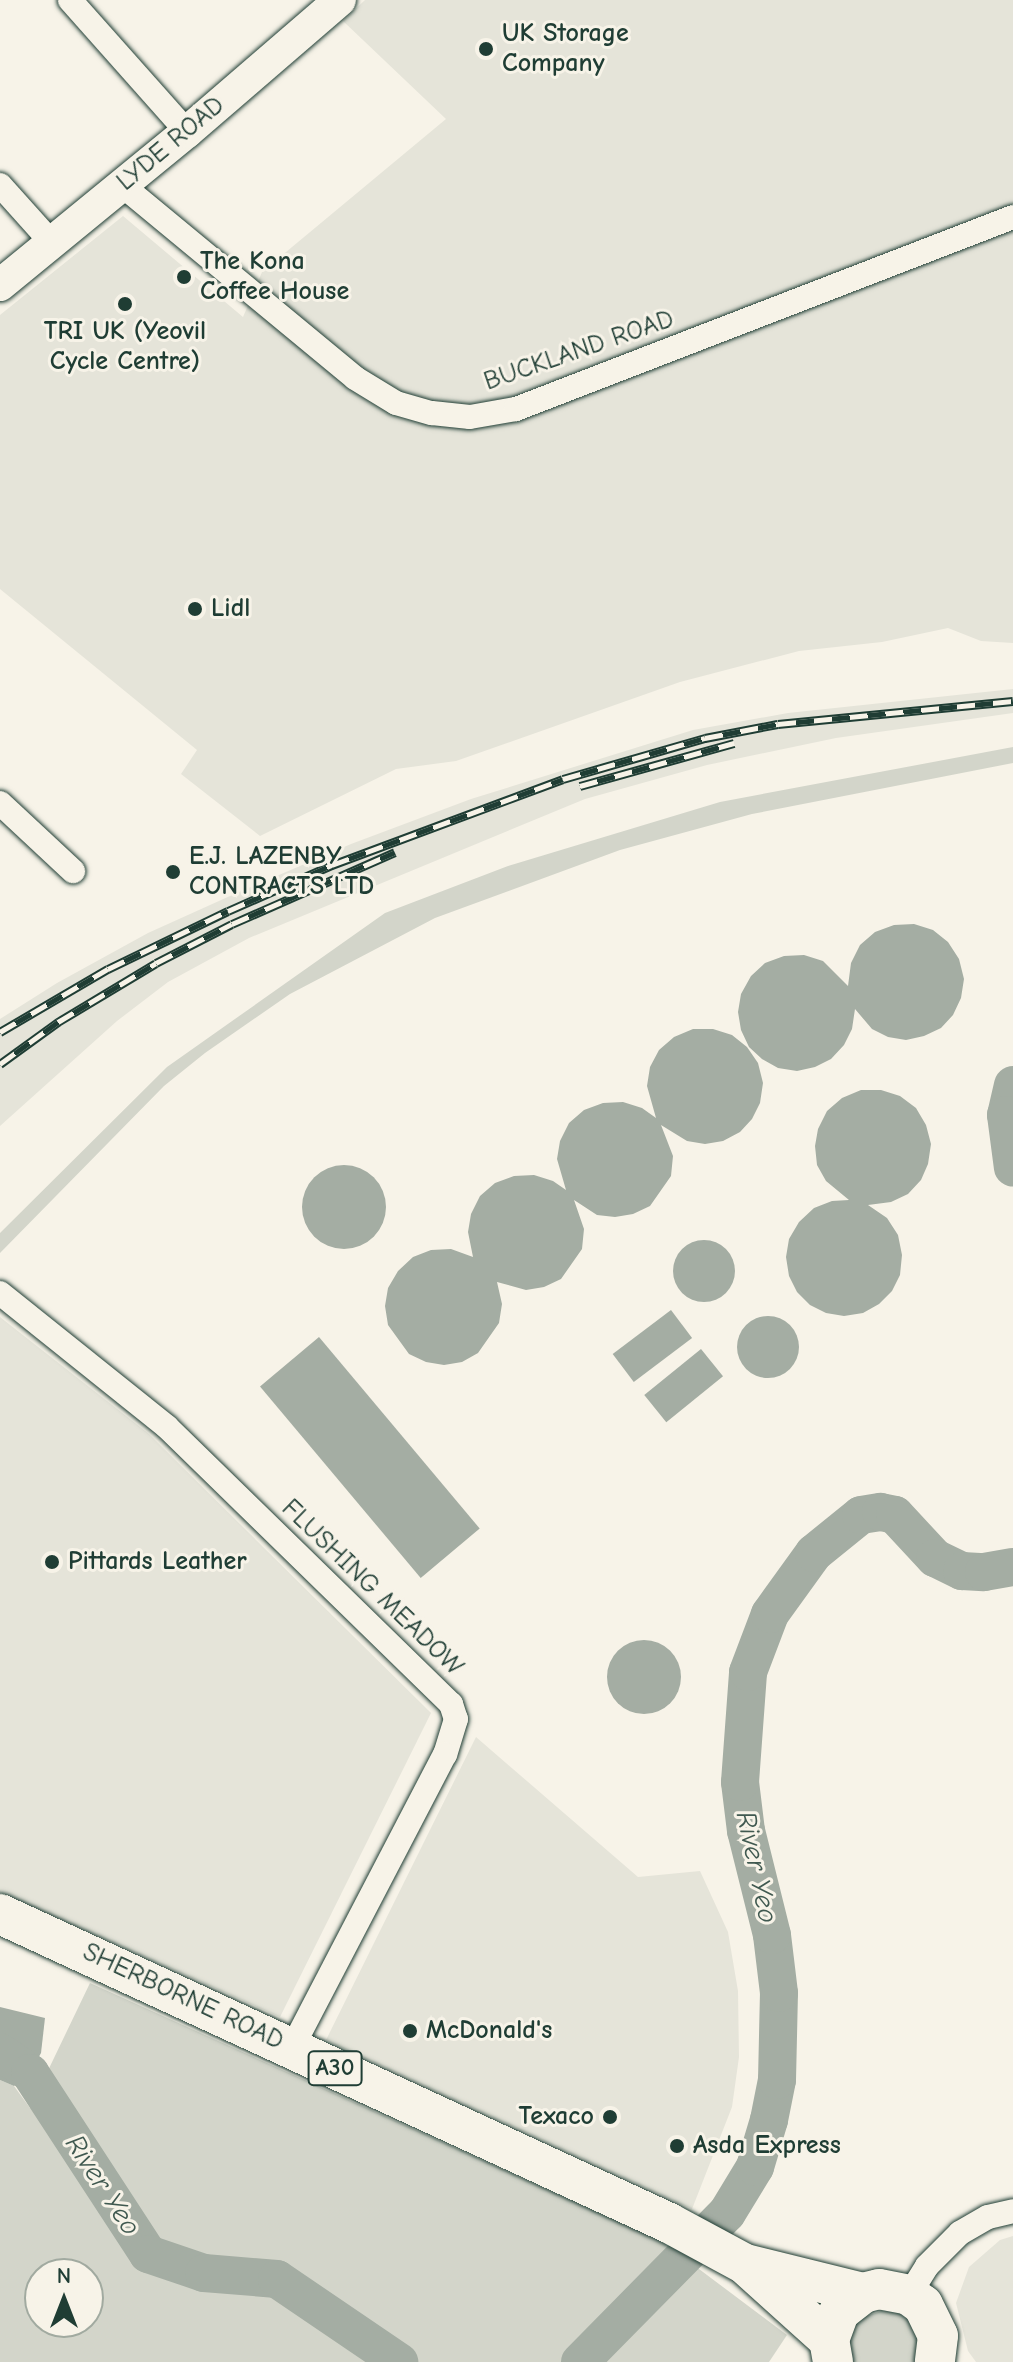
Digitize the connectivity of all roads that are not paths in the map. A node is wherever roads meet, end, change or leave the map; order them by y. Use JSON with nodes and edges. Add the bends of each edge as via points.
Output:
{"nodes":[{"id":1,"x":70,"y":0,"type":"edge"},
{"id":2,"x":340,"y":0,"type":"edge"},
{"id":3,"x":187,"y":132,"type":"junction"},
{"id":4,"x":0,"y":185,"type":"edge"},
{"id":5,"x":123,"y":186,"type":"junction"},
{"id":6,"x":1013,"y":217,"type":"edge"},
{"id":7,"x":52,"y":243,"type":"junction"},
{"id":8,"x":0,"y":285,"type":"edge"},
{"id":9,"x":0,"y":803,"type":"edge"},
{"id":10,"x":73,"y":871,"type":"dead end"},
{"id":11,"x":0,"y":1293,"type":"edge"},
{"id":12,"x":0,"y":1914,"type":"edge"},
{"id":13,"x":292,"y":2048,"type":"junction"},
{"id":14,"x":1013,"y":2211,"type":"edge"},
{"id":15,"x":745,"y":2264,"type":"junction"},
{"id":16,"x":863,"y":2293,"type":"junction"},
{"id":17,"x":909,"y":2295,"type":"junction"},
{"id":18,"x":831,"y":2351,"type":"edge"},
{"id":19,"x":940,"y":2359,"type":"edge"}],
"edges":[{"from":1,"to":3,"type":"street"},
{"from":2,"to":3,"type":"street","name":"LYDE ROAD"},
{"from":3,"to":5,"type":"street","name":"LYDE ROAD"},
{"from":4,"to":7,"type":"street"},
{"from":5,"to":6,"type":"street","name":"BUCKLAND ROAD","via":[[355,378],[396,403],[470,417],[516,409]]},
{"from":5,"to":7,"type":"street","name":"LYDE ROAD"},
{"from":7,"to":8,"type":"street","name":"LYDE ROAD"},
{"from":9,"to":10,"type":"street"},
{"from":11,"to":13,"type":"street","name":"FLUSHING MEADOW","via":[[167,1427],[451,1704],[456,1719],[449,1745]]},
{"from":12,"to":13,"type":"main road","name":"SHERBORNE ROAD","number":"A30"},
{"from":13,"to":15,"type":"main road","name":"SHERBORNE ROAD","number":"A30","via":[[669,2223]]},
{"from":14,"to":17,"type":"street","via":[[988,2217],[960,2233],[927,2266]]},
{"from":15,"to":16,"type":"main road","number":"A30"},
{"from":15,"to":18,"type":"main road","number":"A30"},
{"from":16,"to":17,"type":"main road","number":"A30","via":[[879,2289]]},
{"from":16,"to":18,"type":"main road","number":"A30","via":[[839,2312]]},
{"from":17,"to":19,"type":"main road","via":[[933,2319]]}]}
